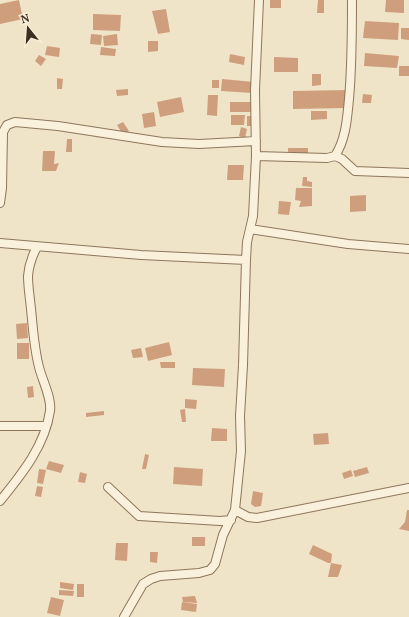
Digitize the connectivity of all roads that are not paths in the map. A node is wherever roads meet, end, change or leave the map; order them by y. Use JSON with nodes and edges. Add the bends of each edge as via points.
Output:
{"nodes":[{"id":1,"x":259,"y":0,"type":"edge"},
{"id":2,"x":352,"y":0,"type":"edge"},
{"id":3,"x":256,"y":141,"type":"junction"},
{"id":4,"x":256,"y":156,"type":"junction"},
{"id":5,"x":335,"y":156,"type":"junction"},
{"id":6,"x":409,"y":173,"type":"edge"},
{"id":7,"x":0,"y":203,"type":"edge"},
{"id":8,"x":250,"y":229,"type":"junction"},
{"id":9,"x":0,"y":243,"type":"edge"},
{"id":10,"x":37,"y":247,"type":"junction"},
{"id":11,"x":409,"y":249,"type":"edge"},
{"id":12,"x":246,"y":260,"type":"junction"},
{"id":13,"x":0,"y":426,"type":"edge"},
{"id":14,"x":46,"y":426,"type":"junction"},
{"id":15,"x":108,"y":487,"type":"dead end"},
{"id":16,"x":409,"y":488,"type":"edge"},
{"id":17,"x":0,"y":501,"type":"edge"},
{"id":18,"x":235,"y":510,"type":"junction"},
{"id":19,"x":231,"y":520,"type":"junction"},
{"id":20,"x":124,"y":617,"type":"edge"}],
"edges":[{"from":1,"to":3,"type":"street","via":[[255,90]]},
{"from":2,"to":5,"type":"street","via":[[351,76],[346,129]]},
{"from":3,"to":4,"type":"street"},
{"from":3,"to":7,"type":"street","via":[[199,144],[162,142],[15,122],[7,125],[3,132]]},
{"from":4,"to":5,"type":"street"},
{"from":4,"to":8,"type":"street"},
{"from":5,"to":6,"type":"street","via":[[355,171]]},
{"from":8,"to":11,"type":"street","via":[[348,244]]},
{"from":8,"to":12,"type":"street"},
{"from":9,"to":10,"type":"street"},
{"from":10,"to":12,"type":"street"},
{"from":10,"to":14,"type":"street","via":[[30,262],[28,276],[38,366],[50,404]]},
{"from":12,"to":18,"type":"street","via":[[241,452]]},
{"from":13,"to":14,"type":"street"},
{"from":14,"to":17,"type":"street","via":[[23,473]]},
{"from":15,"to":19,"type":"street","via":[[139,516]]},
{"from":16,"to":18,"type":"street","via":[[257,518],[248,517]]},
{"from":18,"to":19,"type":"street"},
{"from":19,"to":20,"type":"street","via":[[223,535],[215,564],[210,570],[151,579],[143,584]]}]}
